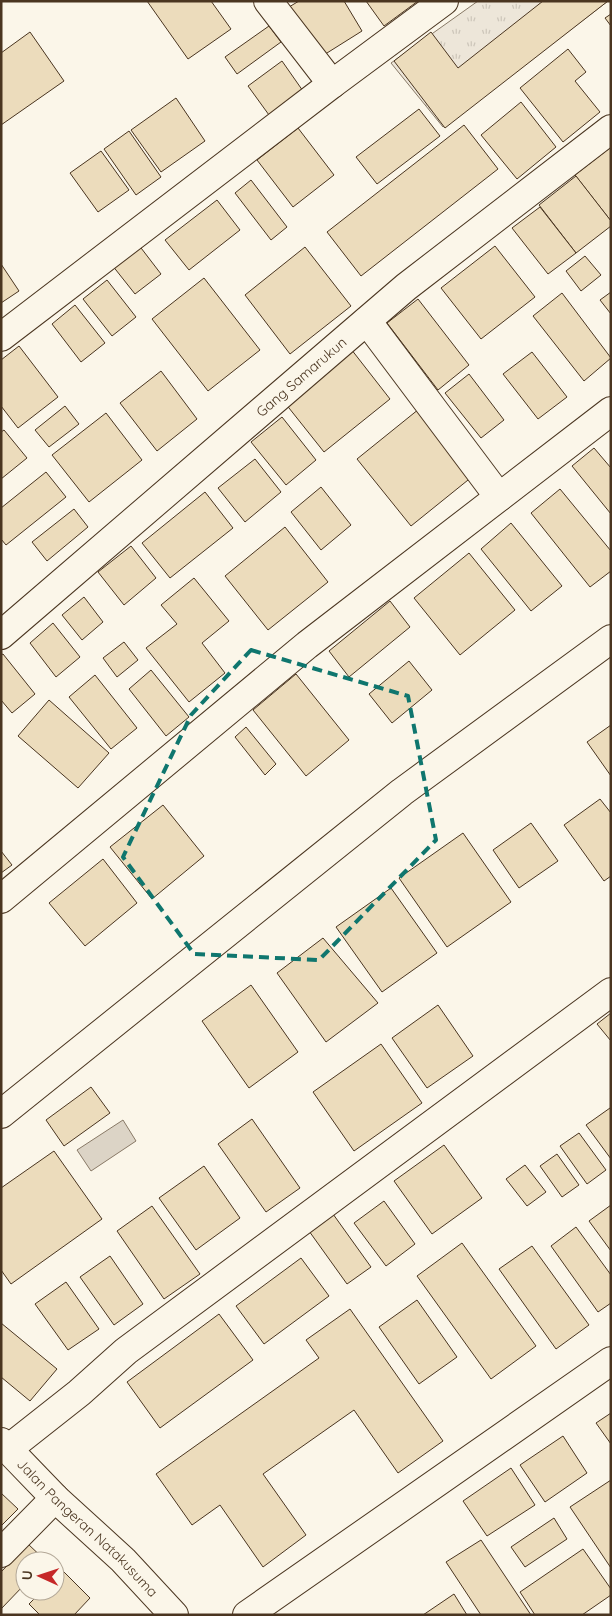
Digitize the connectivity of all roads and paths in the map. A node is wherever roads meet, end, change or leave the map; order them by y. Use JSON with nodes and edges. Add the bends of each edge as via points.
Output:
{"nodes":[{"id":1,"x":268,"y":1,"type":"edge"},
{"id":2,"x":444,"y":1,"type":"edge"},
{"id":3,"x":332,"y":84,"type":"junction"},
{"id":4,"x":611,"y":129,"type":"edge"},
{"id":5,"x":367,"y":320,"type":"junction"},
{"id":6,"x":1,"y":337,"type":"edge"},
{"id":7,"x":611,"y":411,"type":"edge"},
{"id":8,"x":499,"y":497,"type":"junction"},
{"id":9,"x":1,"y":635,"type":"edge"},
{"id":10,"x":611,"y":639,"type":"edge"},
{"id":11,"x":1,"y":898,"type":"edge"},
{"id":12,"x":611,"y":992,"type":"edge"},
{"id":13,"x":1,"y":1114,"type":"edge"},
{"id":14,"x":611,"y":1360,"type":"edge"},
{"id":15,"x":5,"y":1445,"type":"edge"},
{"id":16,"x":55,"y":1498,"type":"junction"},
{"id":17,"x":1,"y":1553,"type":"edge"},
{"id":18,"x":174,"y":1615,"type":"edge"},
{"id":19,"x":247,"y":1615,"type":"edge"}],
"edges":[{"from":1,"to":3,"type":"street"},
{"from":2,"to":3,"type":"street"},
{"from":3,"to":6,"type":"street"},
{"from":4,"to":5,"type":"street","name":"Gang Samarukun","via":[[406,286]]},
{"from":5,"to":8,"type":"street"},
{"from":5,"to":9,"type":"street","name":"Gang Samarukun"},
{"from":7,"to":8,"type":"street"},
{"from":8,"to":11,"type":"street","via":[[307,645]]},
{"from":10,"to":13,"type":"street","via":[[402,792]]},
{"from":12,"to":15,"type":"street","via":[[126,1351],[79,1393]]},
{"from":14,"to":19,"type":"street"},
{"from":15,"to":16,"type":"street","name":"Jalan Pangeran Natakusuma"},
{"from":16,"to":17,"type":"street"},
{"from":16,"to":18,"type":"street","name":"Jalan Pangeran Natakusuma","via":[[123,1560]]}]}
